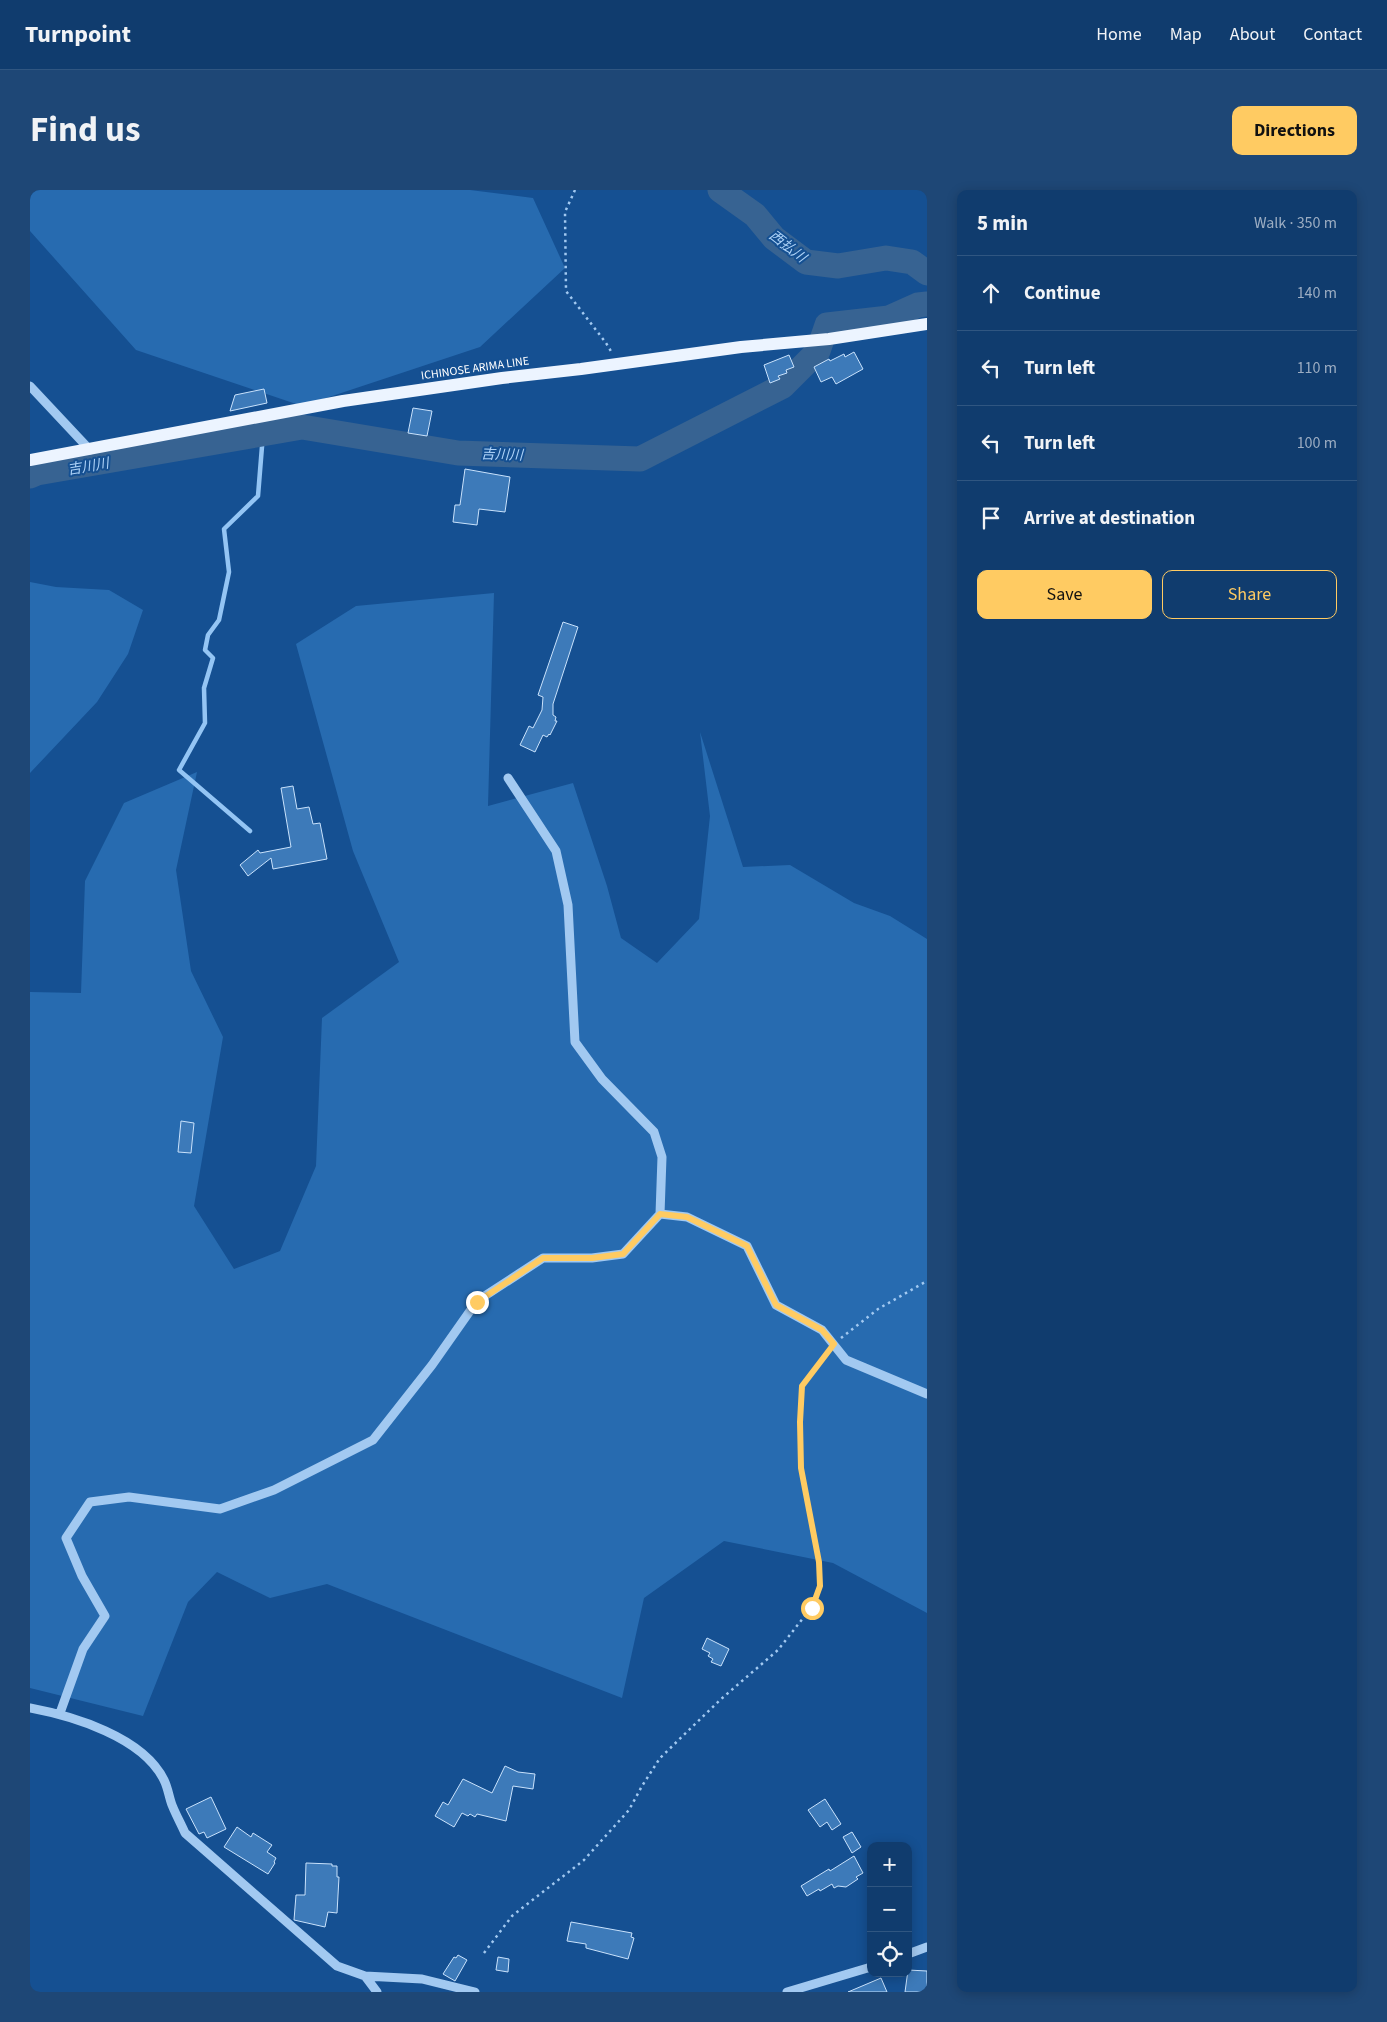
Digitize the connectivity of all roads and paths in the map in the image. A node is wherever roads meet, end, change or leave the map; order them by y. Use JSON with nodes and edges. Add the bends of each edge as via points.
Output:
{"nodes":[{"id":1,"x":575,"y":190,"type":"edge"},
{"id":2,"x":927,"y":324,"type":"edge"},
{"id":3,"x":617,"y":364,"type":"junction"},
{"id":4,"x":30,"y":386,"type":"edge"},
{"id":5,"x":90,"y":450,"type":"junction"},
{"id":6,"x":30,"y":460,"type":"edge"},
{"id":7,"x":508,"y":778,"type":"dead end"},
{"id":8,"x":660,"y":1214,"type":"junction"},
{"id":9,"x":927,"y":1281,"type":"edge"},
{"id":10,"x":834,"y":1344,"type":"junction"},
{"id":11,"x":927,"y":1394,"type":"edge"},
{"id":12,"x":30,"y":1708,"type":"edge"},
{"id":13,"x":60,"y":1713,"type":"junction"},
{"id":14,"x":927,"y":1946,"type":"edge"},
{"id":15,"x":912,"y":1952,"type":"edge"},
{"id":16,"x":484,"y":1953,"type":"dead end"},
{"id":17,"x":867,"y":1968,"type":"edge"},
{"id":18,"x":365,"y":1976,"type":"junction"},
{"id":19,"x":377,"y":1992,"type":"edge"},
{"id":20,"x":475,"y":1992,"type":"edge"},
{"id":21,"x":787,"y":1992,"type":"edge"}],
"edges":[{"from":1,"to":3,"type":"path","via":[[565,212],[566,291],[606,343]]},
{"from":2,"to":3,"type":"main road","name":"ICHINOSE ARIMA LINE"},
{"from":3,"to":5,"type":"main road","name":"ICHINOSE ARIMA LINE","via":[[343,401]]},
{"from":4,"to":5,"type":"street"},
{"from":5,"to":6,"type":"main road","name":"ICHINOSE ARIMA LINE"},
{"from":7,"to":8,"type":"street","via":[[556,851],[568,905],[575,1042],[602,1079],[654,1132],[662,1157]]},
{"from":8,"to":10,"type":"street","via":[[687,1217],[747,1246],[776,1305],[822,1330]]},
{"from":8,"to":13,"type":"street","via":[[623,1254],[543,1258],[477,1302],[372,1440],[274,1490],[220,1508],[129,1497],[90,1502],[66,1538],[82,1576],[105,1616],[83,1649]]},
{"from":9,"to":10,"type":"path","via":[[878,1309]]},
{"from":10,"to":11,"type":"street","via":[[846,1360]]},
{"from":10,"to":16,"type":"path","via":[[802,1386],[801,1468],[819,1562],[820,1586],[812,1608],[778,1650],[660,1758],[629,1810],[584,1860],[512,1916]]},
{"from":12,"to":13,"type":"street"},
{"from":13,"to":18,"type":"street","via":[[128,1742],[142,1752],[164,1779],[185,1833],[337,1966]]},
{"from":14,"to":15,"type":"street"},
{"from":17,"to":21,"type":"street"},
{"from":18,"to":19,"type":"street"},
{"from":18,"to":20,"type":"street","via":[[422,1979]]}]}
